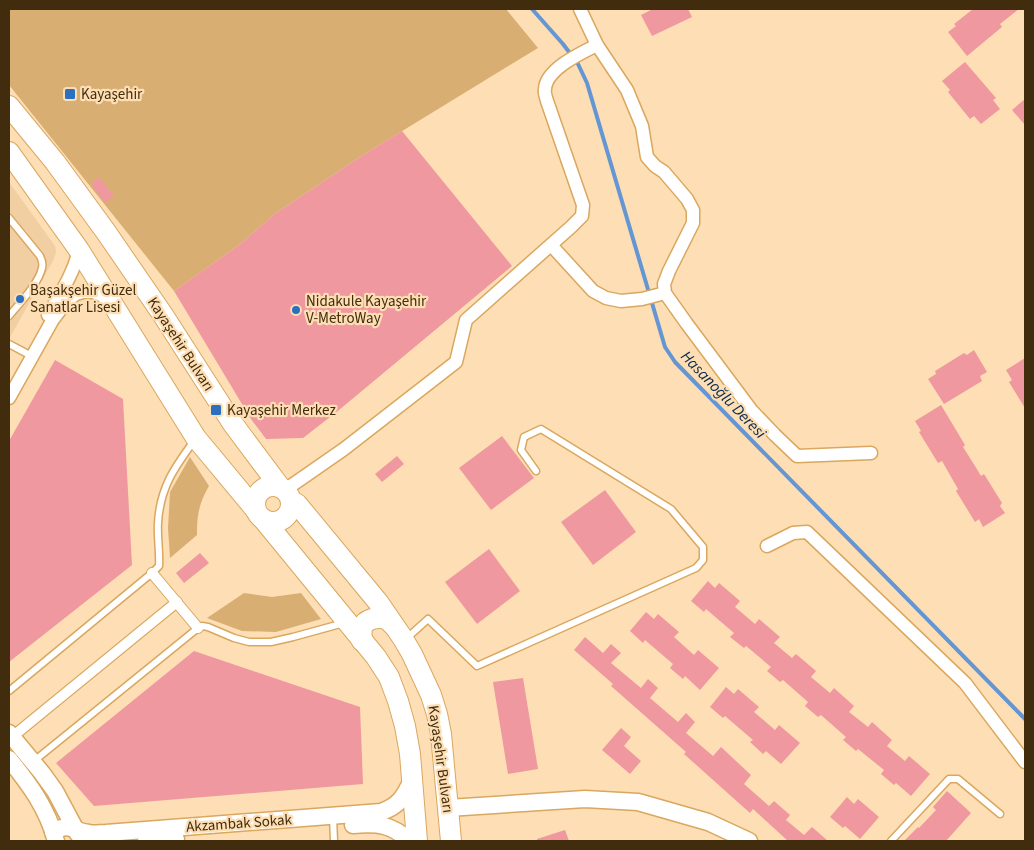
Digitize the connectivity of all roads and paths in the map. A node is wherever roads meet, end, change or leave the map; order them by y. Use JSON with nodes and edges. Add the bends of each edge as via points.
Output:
{"nodes":[{"id":1,"x":580,"y":9,"type":"edge"},
{"id":2,"x":597,"y":45,"type":"junction"},
{"id":3,"x":9,"y":106,"type":"edge"},
{"id":4,"x":9,"y":152,"type":"edge"},
{"id":5,"x":9,"y":218,"type":"edge"},
{"id":6,"x":551,"y":245,"type":"junction"},
{"id":7,"x":79,"y":250,"type":"junction"},
{"id":8,"x":654,"y":296,"type":"junction"},
{"id":9,"x":110,"y":298,"type":"junction"},
{"id":10,"x":9,"y":316,"type":"edge"},
{"id":11,"x":9,"y":344,"type":"edge"},
{"id":12,"x":26,"y":353,"type":"junction"},
{"id":13,"x":9,"y":384,"type":"edge"},
{"id":14,"x":9,"y":398,"type":"edge"},
{"id":15,"x":196,"y":438,"type":"junction"},
{"id":16,"x":871,"y":453,"type":"dead end"},
{"id":17,"x":536,"y":471,"type":"dead end"},
{"id":18,"x":286,"y":492,"type":"junction"},
{"id":19,"x":259,"y":514,"type":"junction"},
{"id":20,"x":767,"y":546,"type":"dead end"},
{"id":21,"x":152,"y":573,"type":"junction"},
{"id":22,"x":177,"y":602,"type":"junction"},
{"id":23,"x":198,"y":628,"type":"junction"},
{"id":24,"x":358,"y":629,"type":"junction"},
{"id":25,"x":399,"y":633,"type":"junction"},
{"id":26,"x":9,"y":692,"type":"edge"},
{"id":27,"x":10,"y":735,"type":"edge"},
{"id":28,"x":9,"y":759,"type":"edge"},
{"id":29,"x":33,"y":762,"type":"junction"},
{"id":30,"x":1025,"y":762,"type":"edge"},
{"id":31,"x":19,"y":772,"type":"junction"},
{"id":32,"x":412,"y":780,"type":"junction"},
{"id":33,"x":448,"y":808,"type":"junction"},
{"id":34,"x":1000,"y":814,"type":"dead end"},
{"id":35,"x":334,"y":828,"type":"edge"},
{"id":36,"x":79,"y":836,"type":"edge"},
{"id":37,"x":54,"y":837,"type":"edge"},
{"id":38,"x":146,"y":841,"type":"edge"},
{"id":39,"x":410,"y":841,"type":"edge"},
{"id":40,"x":417,"y":841,"type":"edge"},
{"id":41,"x":451,"y":841,"type":"edge"},
{"id":42,"x":749,"y":841,"type":"edge"},
{"id":43,"x":891,"y":841,"type":"edge"}],
"edges":[{"from":1,"to":2,"type":"street"},
{"from":2,"to":6,"type":"street","via":[[560,66],[547,80],[544,90],[584,205],[582,216]]},
{"from":2,"to":8,"type":"street","via":[[627,90],[642,126],[647,157],[664,172],[693,210],[693,223],[664,284]]},
{"from":3,"to":18,"type":"main road","name":"Kayaşehir Bulvarı","via":[[100,224],[232,424]]},
{"from":4,"to":7,"type":"main road","name":"Kayaşehir Bulvarı"},
{"from":5,"to":10,"type":"lane","via":[[40,256],[42,268],[32,288]]},
{"from":6,"to":8,"type":"street","via":[[593,291],[606,298],[621,301]]},
{"from":6,"to":18,"type":"street","via":[[466,320],[456,362]]},
{"from":7,"to":9,"type":"main road","name":"Kayaşehir Bulvarı"},
{"from":7,"to":12,"type":"street","via":[[72,272]]},
{"from":8,"to":16,"type":"street","via":[[687,324],[752,411],[797,456]]},
{"from":9,"to":14,"type":"street","via":[[83,292],[67,301],[52,321]]},
{"from":9,"to":15,"type":"main road","name":"Kayaşehir Bulvarı"},
{"from":11,"to":12,"type":"lane"},
{"from":12,"to":13,"type":"street"},
{"from":15,"to":19,"type":"main road","name":"Kayaşehir Bulvarı"},
{"from":15,"to":21,"type":"lane","via":[[164,490],[158,524],[159,566]]},
{"from":17,"to":25,"type":"lane","via":[[522,450],[524,437],[541,429],[672,509],[703,547],[702,560],[696,568],[476,666],[428,619]]},
{"from":18,"to":19,"type":"main road","via":[[274,485],[263,488],[254,503]]},
{"from":18,"to":19,"type":"main road","via":[[291,507],[285,518],[273,523]]},
{"from":18,"to":25,"type":"main road","name":"Kayaşehir Bulvarı","via":[[378,602]]},
{"from":19,"to":24,"type":"main road","name":"Kayaşehir Bulvarı"},
{"from":20,"to":30,"type":"street","via":[[793,533],[806,532],[965,684]]},
{"from":21,"to":22,"type":"street"},
{"from":21,"to":26,"type":"lane"},
{"from":22,"to":23,"type":"street"},
{"from":22,"to":27,"type":"street"},
{"from":23,"to":24,"type":"lane","via":[[208,627],[249,642],[271,642]]},
{"from":23,"to":29,"type":"lane"},
{"from":24,"to":25,"type":"main road","via":[[370,620],[382,618]]},
{"from":24,"to":32,"type":"main road","name":"Kayaşehir Bulvarı","via":[[389,677],[398,701],[410,754]]},
{"from":25,"to":33,"type":"main road","name":"Kayaşehir Bulvarı","via":[[431,695],[437,714]]},
{"from":27,"to":29,"type":"street"},
{"from":28,"to":31,"type":"street"},
{"from":29,"to":31,"type":"street"},
{"from":29,"to":36,"type":"street","via":[[55,791]]},
{"from":31,"to":37,"type":"street","via":[[38,798]]},
{"from":32,"to":35,"type":"street","name":"Akzambak Sokak","via":[[399,803]]},
{"from":32,"to":40,"type":"main road","name":"Kayaşehir Bulvarı"},
{"from":33,"to":41,"type":"main road","name":"Kayaşehir Bulvarı"},
{"from":33,"to":42,"type":"street","via":[[585,799],[638,802],[708,822]]},
{"from":34,"to":43,"type":"lane","via":[[958,779],[949,779]]},
{"from":35,"to":36,"type":"street","name":"Akzambak Sokak","via":[[89,833]]},
{"from":35,"to":38,"type":"street","name":"Akzambak Sokak"},
{"from":35,"to":39,"type":"street","name":"Akzambak Sokak","via":[[377,824],[397,831]]},
{"from":36,"to":37,"type":"street","name":"Akzambak Sokak","via":[[69,827],[63,827]]}]}
